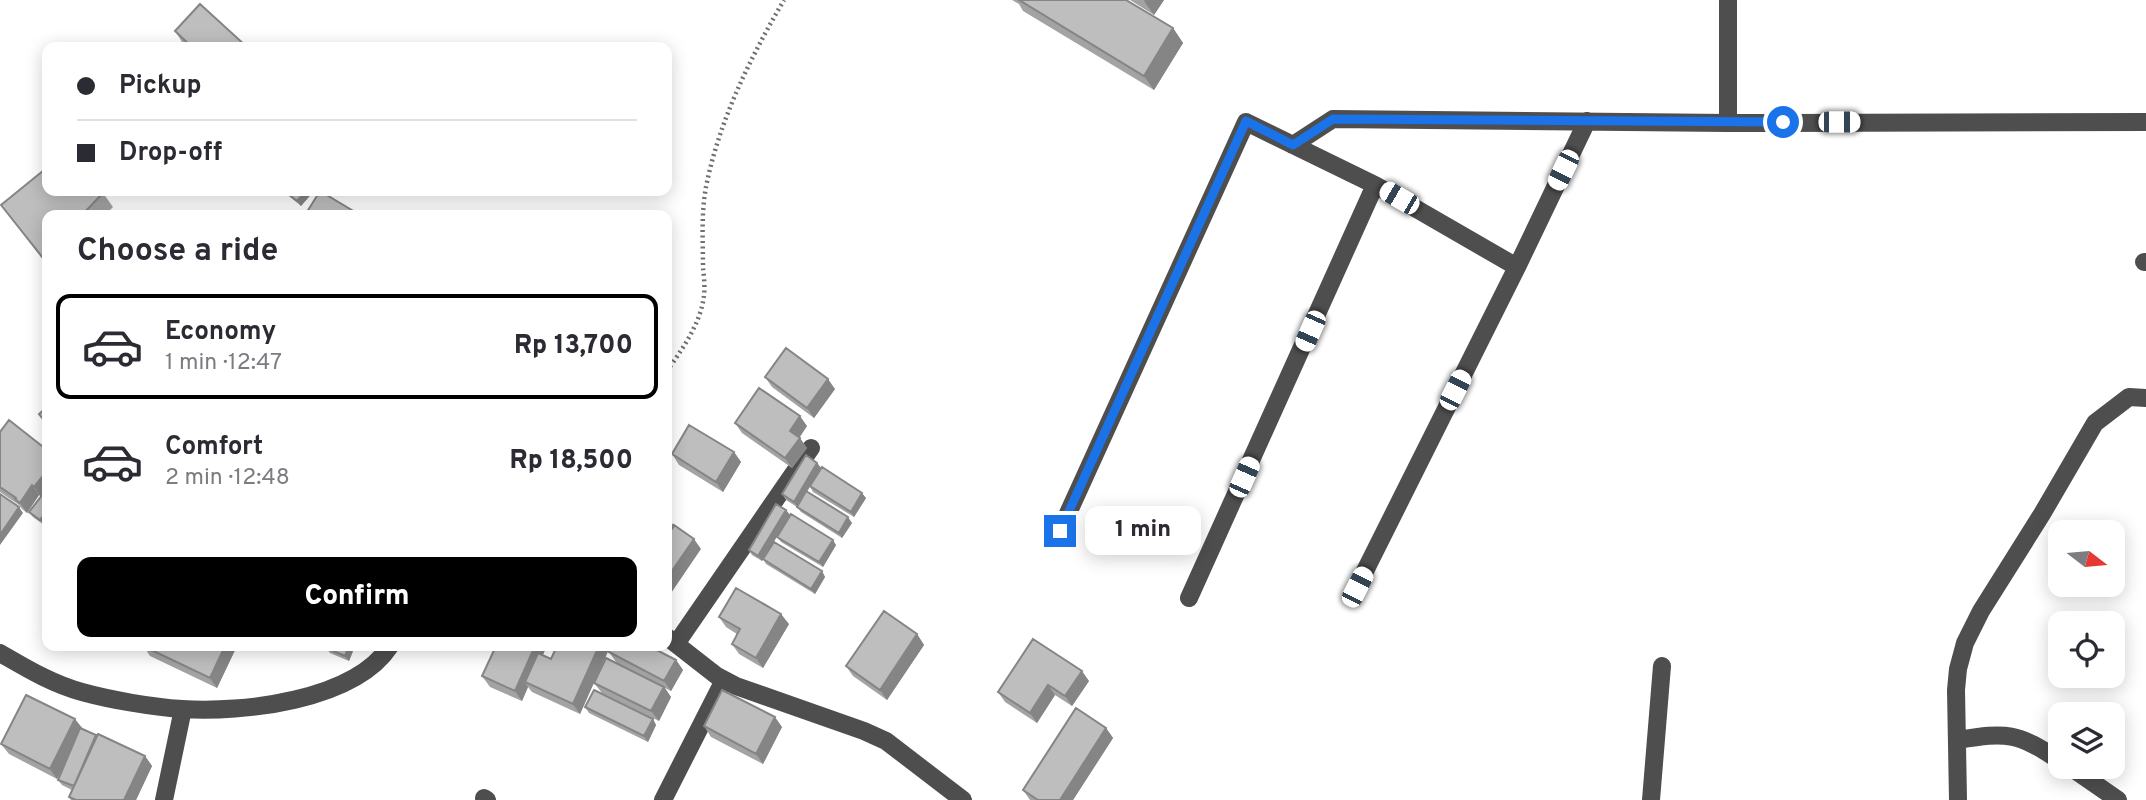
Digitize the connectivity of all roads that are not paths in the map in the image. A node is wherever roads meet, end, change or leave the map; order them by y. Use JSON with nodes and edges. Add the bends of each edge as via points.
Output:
{"nodes":[{"id":1,"x":1728,"y":0,"type":"edge"},
{"id":2,"x":1587,"y":121,"type":"junction"},
{"id":3,"x":2146,"y":122,"type":"edge"},
{"id":4,"x":1728,"y":123,"type":"junction"},
{"id":5,"x":1293,"y":145,"type":"junction"},
{"id":6,"x":1375,"y":185,"type":"junction"},
{"id":7,"x":1517,"y":267,"type":"junction"},
{"id":8,"x":2146,"y":398,"type":"edge"},
{"id":9,"x":811,"y":448,"type":"dead end"},
{"id":10,"x":1060,"y":531,"type":"dead end"},
{"id":11,"x":1357,"y":587,"type":"dead end"},
{"id":12,"x":1189,"y":598,"type":"dead end"},
{"id":13,"x":672,"y":640,"type":"edge"},
{"id":14,"x":672,"y":642,"type":"edge"},
{"id":15,"x":385,"y":651,"type":"edge"},
{"id":16,"x":0,"y":653,"type":"edge"},
{"id":17,"x":1662,"y":666,"type":"dead end"},
{"id":18,"x":724,"y":680,"type":"junction"},
{"id":19,"x":183,"y":709,"type":"junction"},
{"id":20,"x":1958,"y":740,"type":"junction"},
{"id":21,"x":2048,"y":753,"type":"edge"},
{"id":22,"x":2088,"y":779,"type":"edge"},
{"id":23,"x":164,"y":800,"type":"edge"},
{"id":24,"x":663,"y":800,"type":"edge"},
{"id":25,"x":963,"y":800,"type":"edge"},
{"id":26,"x":1651,"y":800,"type":"edge"},
{"id":27,"x":1958,"y":800,"type":"edge"},
{"id":28,"x":2118,"y":800,"type":"edge"}],
"edges":[{"from":1,"to":4,"type":"street"},
{"from":2,"to":4,"type":"street"},
{"from":2,"to":5,"type":"street","via":[[1333,119]]},
{"from":2,"to":7,"type":"street"},
{"from":3,"to":4,"type":"street"},
{"from":5,"to":6,"type":"street"},
{"from":5,"to":10,"type":"street","via":[[1246,121]]},
{"from":6,"to":7,"type":"street"},
{"from":6,"to":12,"type":"street"},
{"from":7,"to":11,"type":"street"},
{"from":8,"to":20,"type":"street","via":[[2129,397],[2095,423],[1981,611],[1958,669]]},
{"from":9,"to":13,"type":"street"},
{"from":14,"to":18,"type":"street"},
{"from":15,"to":19,"type":"street","via":[[366,671],[324,693],[275,704]]},
{"from":16,"to":19,"type":"street","via":[[56,684]]},
{"from":17,"to":26,"type":"street"},
{"from":18,"to":24,"type":"street"},
{"from":18,"to":25,"type":"street","via":[[886,741]]},
{"from":19,"to":23,"type":"street"},
{"from":20,"to":21,"type":"street","via":[[2008,735]]},
{"from":20,"to":27,"type":"street"},
{"from":22,"to":28,"type":"street"}]}
